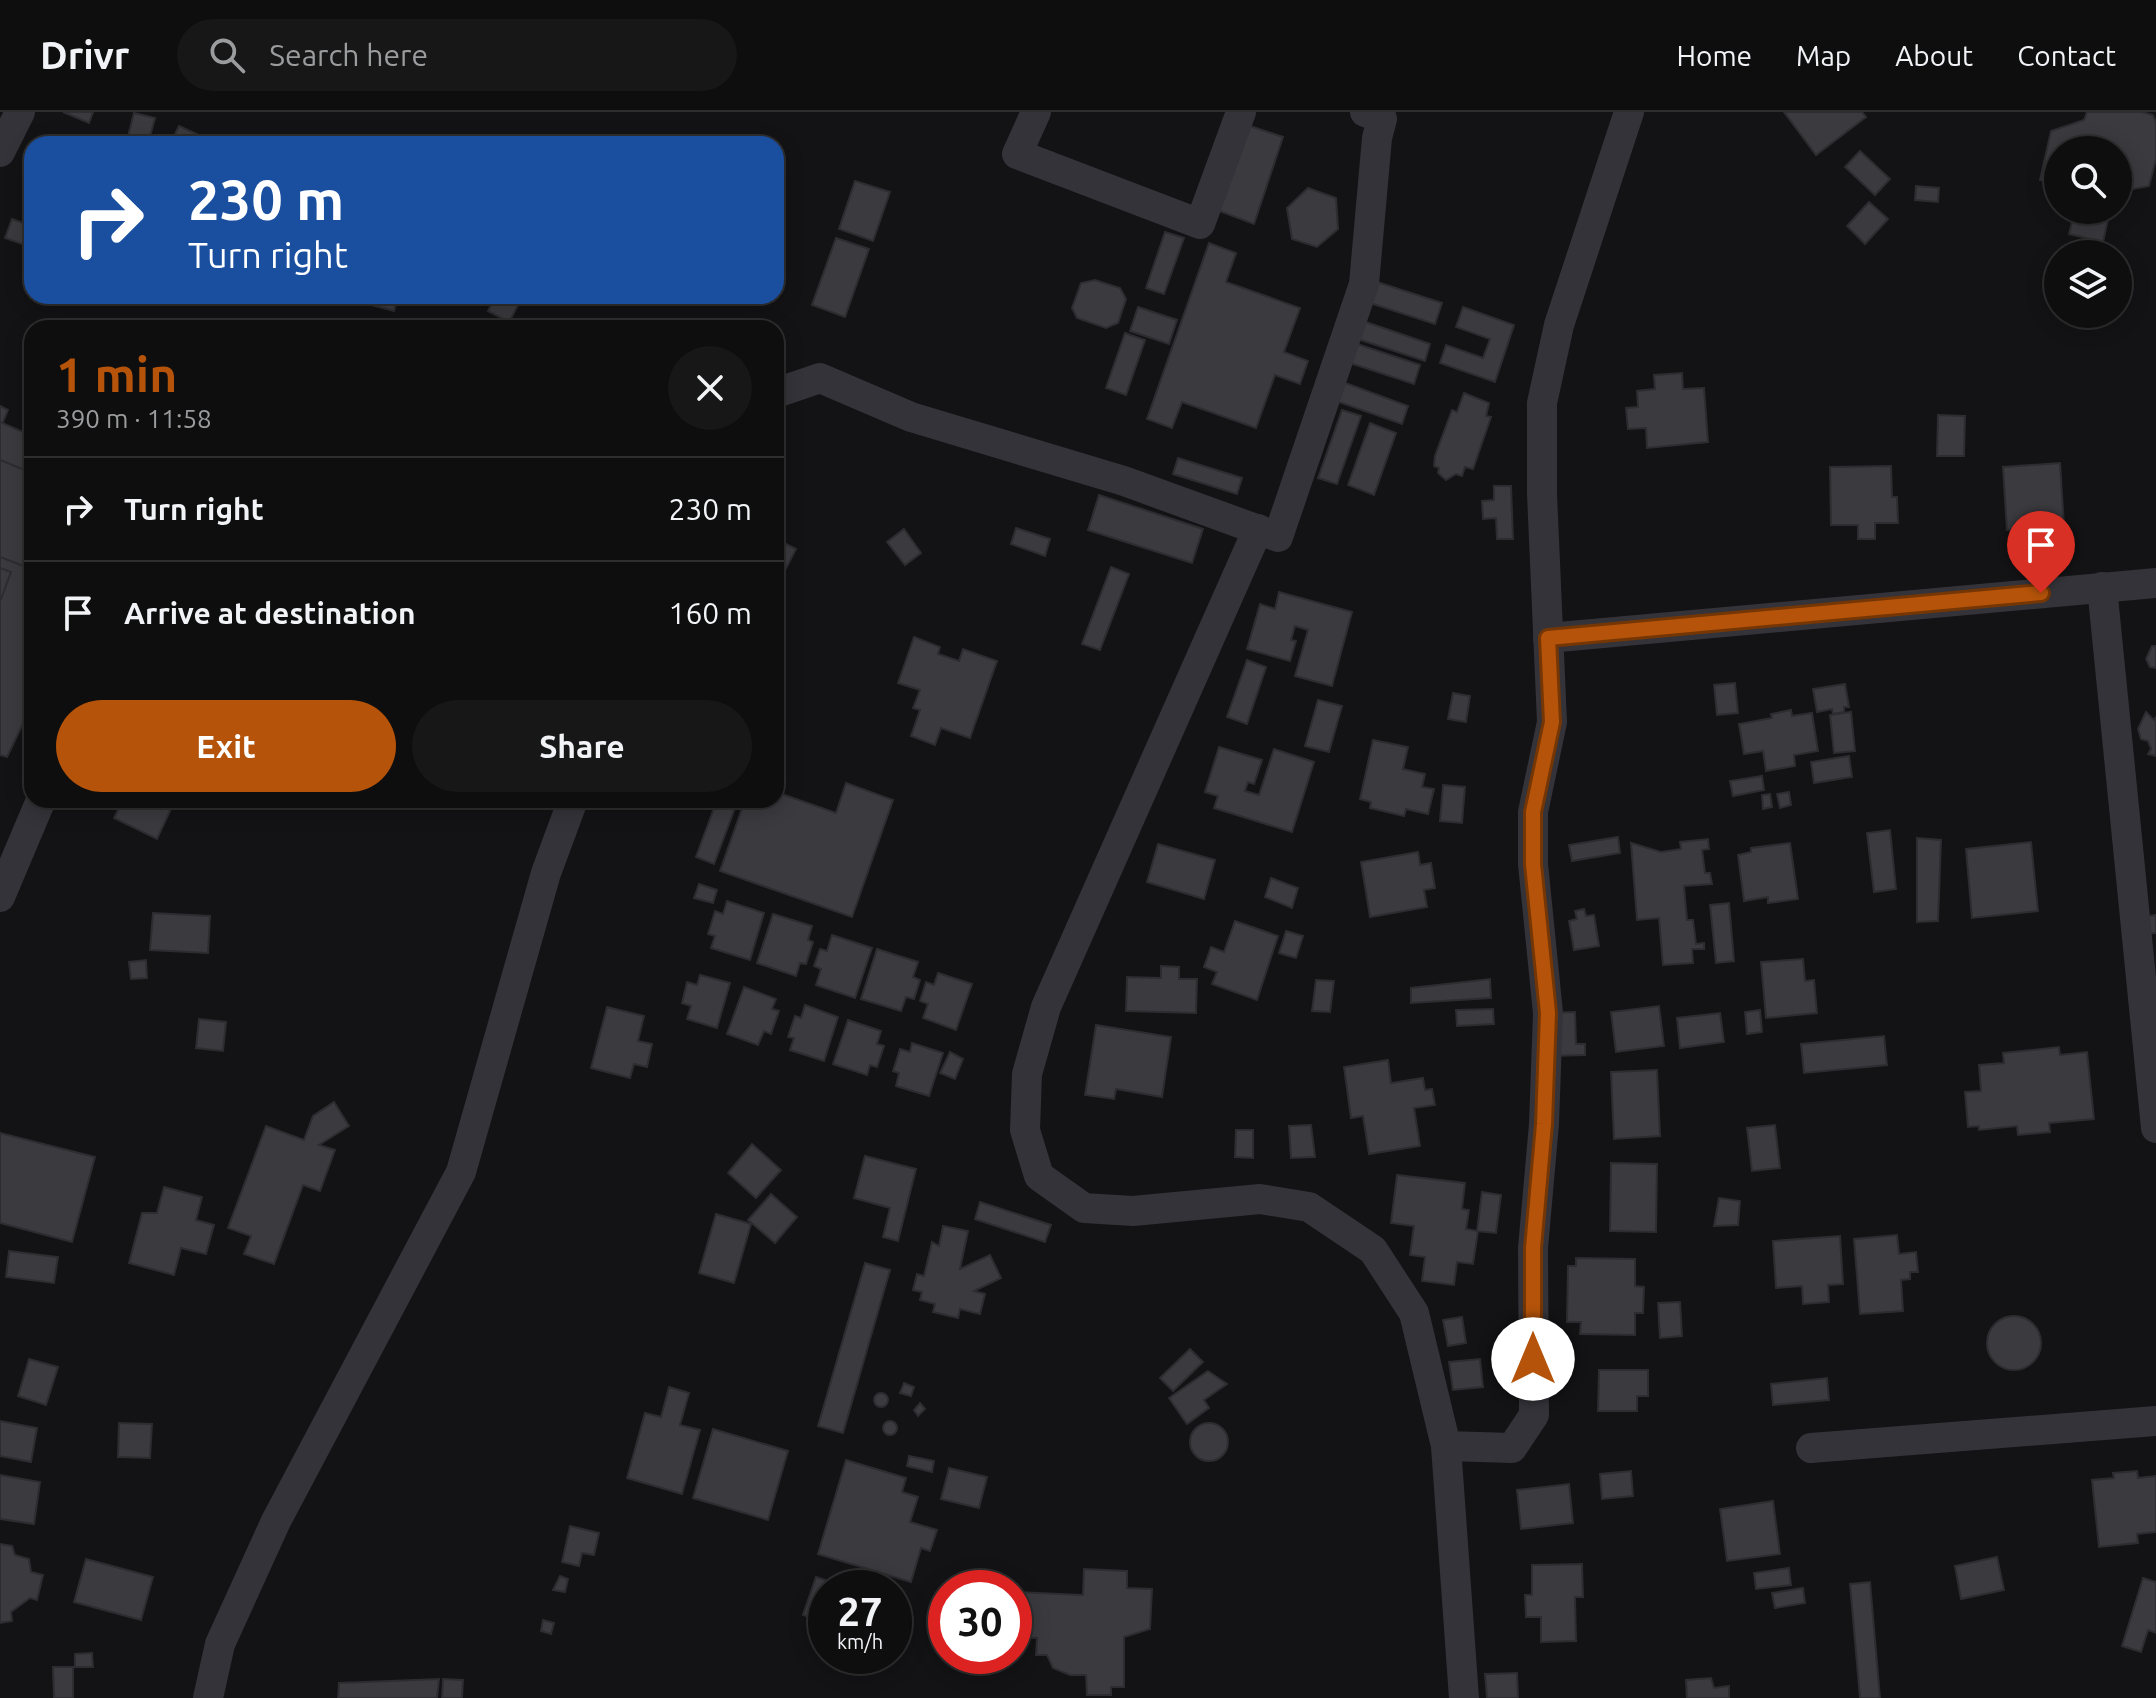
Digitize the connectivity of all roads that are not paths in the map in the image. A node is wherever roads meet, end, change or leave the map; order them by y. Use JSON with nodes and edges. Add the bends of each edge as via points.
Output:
{"nodes":[{"id":1,"x":20,"y":112,"type":"edge"},
{"id":2,"x":1036,"y":112,"type":"edge"},
{"id":3,"x":1241,"y":112,"type":"edge"},
{"id":4,"x":1365,"y":112,"type":"edge"},
{"id":5,"x":1629,"y":112,"type":"edge"},
{"id":6,"x":0,"y":152,"type":"edge"},
{"id":7,"x":784,"y":390,"type":"edge"},
{"id":8,"x":1258,"y":529,"type":"junction"},
{"id":9,"x":2156,"y":583,"type":"edge"},
{"id":10,"x":2102,"y":587,"type":"junction"},
{"id":11,"x":1548,"y":638,"type":"junction"},
{"id":12,"x":38,"y":808,"type":"edge"},
{"id":13,"x":570,"y":808,"type":"edge"},
{"id":14,"x":0,"y":897,"type":"edge"},
{"id":15,"x":2156,"y":1128,"type":"edge"},
{"id":16,"x":2156,"y":1421,"type":"edge"},
{"id":17,"x":1446,"y":1446,"type":"junction"},
{"id":18,"x":1811,"y":1448,"type":"dead end"},
{"id":19,"x":208,"y":1698,"type":"edge"},
{"id":20,"x":1464,"y":1698,"type":"edge"}],
"edges":[{"from":1,"to":6,"type":"street"},
{"from":2,"to":3,"type":"street","via":[[1017,154],[1200,224]]},
{"from":4,"to":8,"type":"street","via":[[1382,119],[1364,284],[1278,537]]},
{"from":5,"to":11,"type":"street","via":[[1559,325],[1542,403]]},
{"from":7,"to":8,"type":"street","via":[[820,378],[911,417],[1124,481]]},
{"from":8,"to":17,"type":"street","via":[[1046,1007],[1027,1074],[1025,1130],[1039,1176],[1084,1208],[1133,1211],[1260,1199],[1309,1207],[1373,1250],[1414,1313]]},
{"from":9,"to":10,"type":"street"},
{"from":10,"to":11,"type":"street"},
{"from":10,"to":15,"type":"street"},
{"from":11,"to":17,"type":"street","via":[[1552,722],[1533,812],[1548,1013],[1533,1248],[1534,1415],[1512,1448]]},
{"from":12,"to":14,"type":"street"},
{"from":13,"to":19,"type":"street","via":[[546,873],[461,1172],[276,1521],[220,1644]]},
{"from":16,"to":18,"type":"street"},
{"from":17,"to":20,"type":"street"}]}
